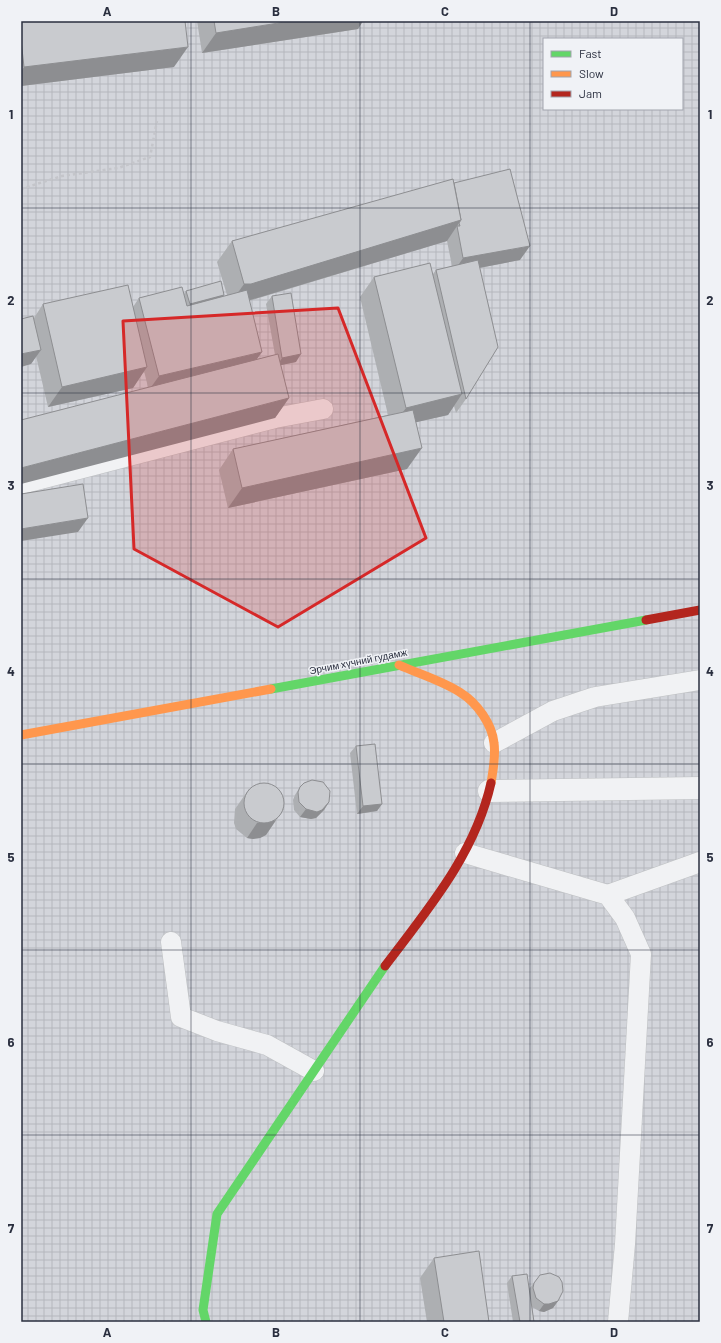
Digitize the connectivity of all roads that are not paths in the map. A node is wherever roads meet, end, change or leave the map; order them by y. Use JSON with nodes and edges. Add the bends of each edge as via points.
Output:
{"nodes":[{"id":1,"x":323,"y":408,"type":"dead end"},
{"id":2,"x":21,"y":484,"type":"edge"},
{"id":3,"x":700,"y":610,"type":"edge"},
{"id":4,"x":399,"y":665,"type":"junction"},
{"id":5,"x":700,"y":680,"type":"edge"},
{"id":6,"x":21,"y":735,"type":"edge"},
{"id":7,"x":494,"y":743,"type":"junction"},
{"id":8,"x":700,"y":788,"type":"edge"},
{"id":9,"x":489,"y":790,"type":"junction"},
{"id":10,"x":465,"y":853,"type":"junction"},
{"id":11,"x":700,"y":862,"type":"edge"},
{"id":12,"x":608,"y":895,"type":"junction"},
{"id":13,"x":171,"y":942,"type":"dead end"},
{"id":14,"x":314,"y":1071,"type":"junction"},
{"id":15,"x":206,"y":1322,"type":"edge"},
{"id":16,"x":618,"y":1322,"type":"edge"}],
"edges":[{"from":1,"to":2,"type":"lane","via":[[275,418]]},
{"from":3,"to":4,"type":"street","name":"Эрчим хүчний гудамж"},
{"from":4,"to":6,"type":"street","name":"Эрчим хүчний гудамж"},
{"from":4,"to":7,"type":"street","via":[[462,693],[479,709]]},
{"from":5,"to":7,"type":"lane","via":[[595,696],[553,711]]},
{"from":7,"to":9,"type":"street","via":[[494,768]]},
{"from":8,"to":9,"type":"street"},
{"from":9,"to":10,"type":"street","via":[[480,821]]},
{"from":10,"to":12,"type":"lane"},
{"from":10,"to":14,"type":"street"},
{"from":11,"to":12,"type":"lane"},
{"from":12,"to":16,"type":"lane","via":[[625,918],[641,954],[626,1244]]},
{"from":13,"to":14,"type":"lane","via":[[181,1017],[217,1031],[267,1045]]},
{"from":14,"to":15,"type":"street","via":[[217,1214],[203,1310]]}]}
